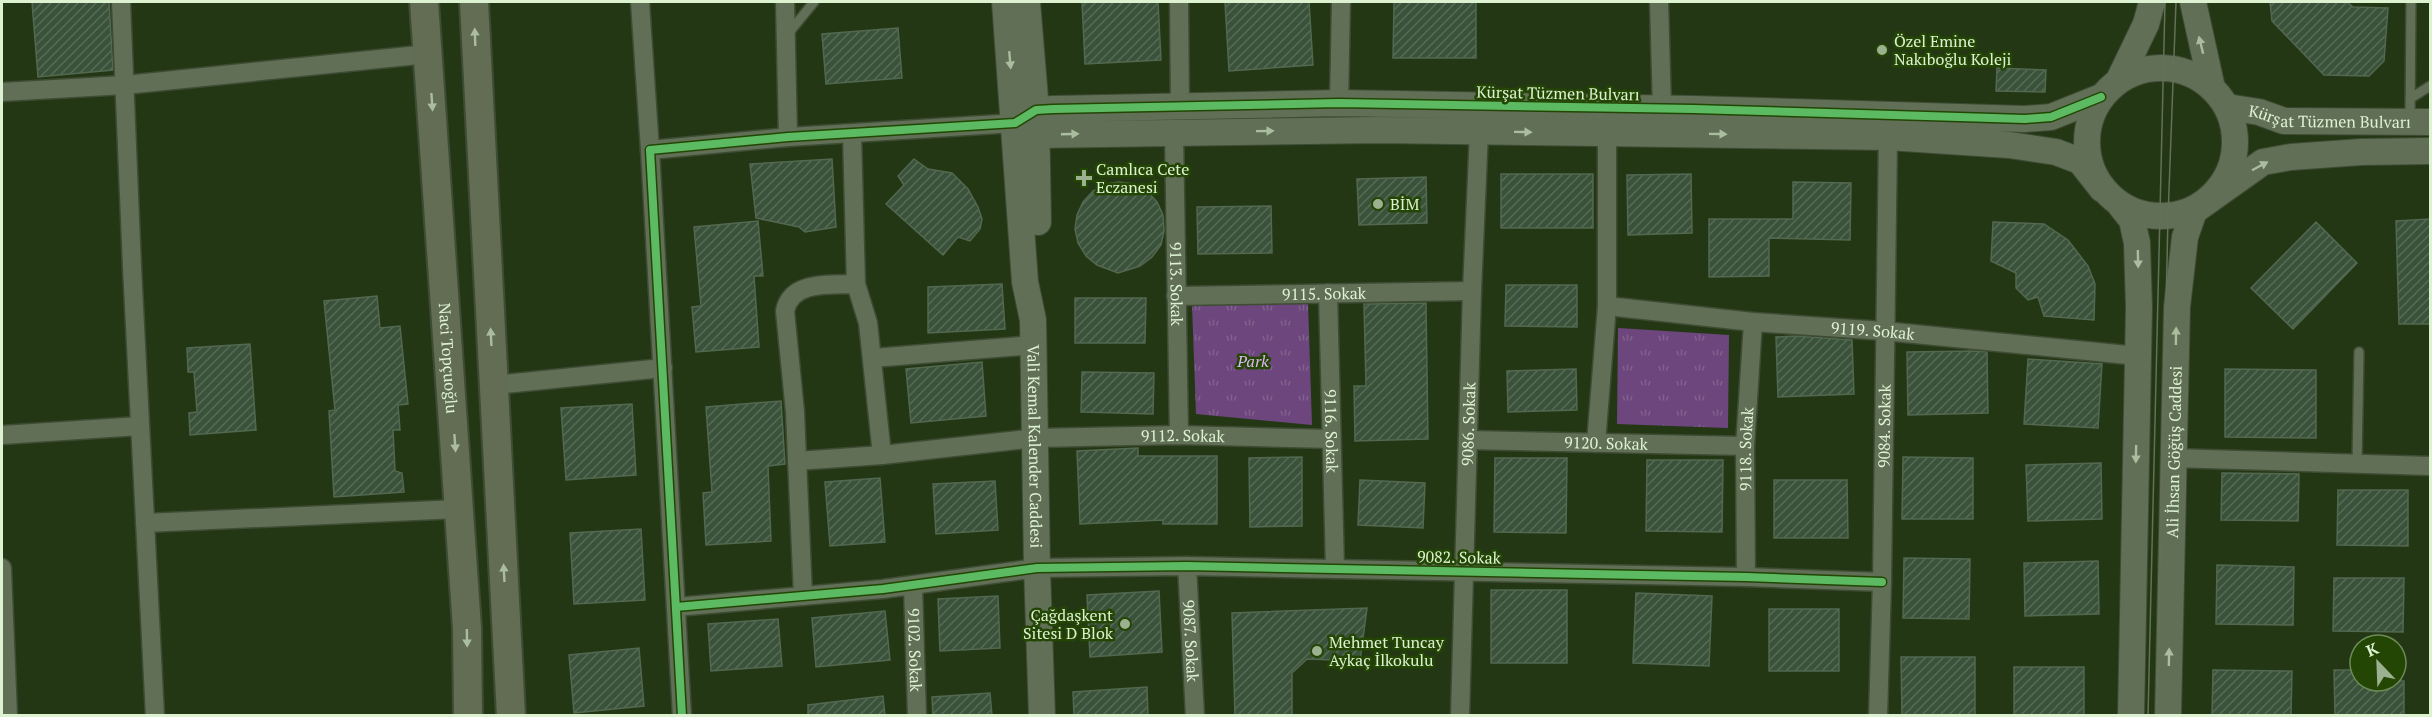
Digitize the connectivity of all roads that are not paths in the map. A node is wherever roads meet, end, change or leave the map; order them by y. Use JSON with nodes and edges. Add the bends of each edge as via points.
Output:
{"nodes":[{"id":1,"x":121,"y":2,"type":"edge"},
{"id":2,"x":424,"y":2,"type":"edge"},
{"id":3,"x":474,"y":2,"type":"edge"},
{"id":4,"x":640,"y":2,"type":"edge"},
{"id":5,"x":785,"y":2,"type":"edge"},
{"id":6,"x":814,"y":2,"type":"edge"},
{"id":7,"x":1005,"y":2,"type":"edge"},
{"id":8,"x":1027,"y":2,"type":"edge"},
{"id":9,"x":1179,"y":2,"type":"edge"},
{"id":10,"x":1341,"y":2,"type":"edge"},
{"id":11,"x":1659,"y":2,"type":"edge"},
{"id":12,"x":2152,"y":2,"type":"edge"},
{"id":13,"x":2193,"y":2,"type":"edge"},
{"id":14,"x":2411,"y":2,"type":"edge"},
{"id":15,"x":786,"y":37,"type":"junction"},
{"id":16,"x":428,"y":54,"type":"junction"},
{"id":17,"x":125,"y":85,"type":"junction"},
{"id":18,"x":2430,"y":86,"type":"edge"},
{"id":19,"x":2110,"y":89,"type":"junction"},
{"id":20,"x":2,"y":92,"type":"edge"},
{"id":21,"x":2219,"y":98,"type":"junction"},
{"id":22,"x":1340,"y":103,"type":"junction"},
{"id":23,"x":1180,"y":106,"type":"junction"},
{"id":24,"x":1662,"y":109,"type":"junction"},
{"id":25,"x":2417,"y":114,"type":"edge"},
{"id":26,"x":1029,"y":123,"type":"junction"},
{"id":27,"x":1479,"y":131,"type":"junction"},
{"id":28,"x":1174,"y":132,"type":"junction"},
{"id":29,"x":1607,"y":133,"type":"junction"},
{"id":30,"x":852,"y":134,"type":"junction"},
{"id":31,"x":788,"y":137,"type":"junction"},
{"id":32,"x":1888,"y":137,"type":"junction"},
{"id":33,"x":650,"y":150,"type":"junction"},
{"id":34,"x":2430,"y":151,"type":"edge"},
{"id":35,"x":2111,"y":197,"type":"junction"},
{"id":36,"x":2211,"y":198,"type":"junction"},
{"id":37,"x":856,"y":284,"type":"junction"},
{"id":38,"x":1472,"y":291,"type":"junction"},
{"id":39,"x":1328,"y":293,"type":"junction"},
{"id":40,"x":1176,"y":296,"type":"junction"},
{"id":41,"x":1607,"y":306,"type":"junction"},
{"id":42,"x":1753,"y":322,"type":"junction"},
{"id":43,"x":1884,"y":331,"type":"junction"},
{"id":44,"x":1033,"y":345,"type":"junction"},
{"id":45,"x":2360,"y":352,"type":"dead end"},
{"id":46,"x":2138,"y":356,"type":"junction"},
{"id":47,"x":873,"y":358,"type":"junction"},
{"id":48,"x":663,"y":368,"type":"junction"},
{"id":49,"x":494,"y":385,"type":"junction"},
{"id":50,"x":140,"y":426,"type":"junction"},
{"id":51,"x":2,"y":435,"type":"edge"},
{"id":52,"x":1179,"y":435,"type":"junction"},
{"id":53,"x":1035,"y":438,"type":"junction"},
{"id":54,"x":1331,"y":439,"type":"junction"},
{"id":55,"x":1468,"y":440,"type":"junction"},
{"id":56,"x":1596,"y":443,"type":"junction"},
{"id":57,"x":1745,"y":446,"type":"junction"},
{"id":58,"x":882,"y":454,"type":"junction"},
{"id":59,"x":2174,"y":458,"type":"junction"},
{"id":60,"x":797,"y":460,"type":"junction"},
{"id":61,"x":2357,"y":464,"type":"junction"},
{"id":62,"x":2430,"y":466,"type":"edge"},
{"id":63,"x":459,"y":509,"type":"junction"},
{"id":64,"x":145,"y":524,"type":"junction"},
{"id":65,"x":1187,"y":566,"type":"junction"},
{"id":66,"x":2,"y":568,"type":"edge"},
{"id":67,"x":1036,"y":568,"type":"junction"},
{"id":68,"x":1335,"y":569,"type":"junction"},
{"id":69,"x":1463,"y":571,"type":"junction"},
{"id":70,"x":1746,"y":577,"type":"junction"},
{"id":71,"x":1882,"y":582,"type":"junction"},
{"id":72,"x":913,"y":586,"type":"junction"},
{"id":73,"x":803,"y":596,"type":"junction"},
{"id":74,"x":676,"y":607,"type":"junction"},
{"id":75,"x":8,"y":716,"type":"edge"},
{"id":76,"x":155,"y":716,"type":"edge"},
{"id":77,"x":468,"y":716,"type":"edge"},
{"id":78,"x":512,"y":716,"type":"edge"},
{"id":79,"x":682,"y":716,"type":"edge"},
{"id":80,"x":917,"y":716,"type":"edge"},
{"id":81,"x":1042,"y":716,"type":"edge"},
{"id":82,"x":1195,"y":716,"type":"edge"},
{"id":83,"x":1460,"y":716,"type":"edge"},
{"id":84,"x":1878,"y":716,"type":"edge"},
{"id":85,"x":2131,"y":716,"type":"edge"},
{"id":86,"x":2168,"y":716,"type":"edge"}],
"edges":[{"from":1,"to":17,"type":"street"},
{"from":2,"to":16,"type":"main road","name":"Naci Topçuoğlu"},
{"from":49,"to":3,"type":"main road","one_way":true},
{"from":4,"to":33,"type":"street"},
{"from":5,"to":15,"type":"street"},
{"from":6,"to":15,"type":"lane"},
{"from":7,"to":26,"type":"street","name":"Vali Kemal Kalender Caddesi","one_way":true},
{"from":8,"to":26,"type":"street","name":"Vali Kemal Kalender Caddesi"},
{"from":9,"to":23,"type":"street"},
{"from":10,"to":22,"type":"street"},
{"from":11,"to":24,"type":"street"},
{"from":12,"to":19,"type":"street","via":[[2146,24]]},
{"from":21,"to":13,"type":"street","one_way":true},
{"from":14,"to":25,"type":"lane"},
{"from":15,"to":31,"type":"street"},
{"from":16,"to":17,"type":"street"},
{"from":16,"to":63,"type":"main road","name":"Naci Topçuoğlu","one_way":true},
{"from":17,"to":20,"type":"street"},
{"from":17,"to":50,"type":"street"},
{"from":18,"to":25,"type":"lane"},
{"from":19,"to":21,"type":"street","via":[[2142,70],[2163,68],[2191,74]]},
{"from":19,"to":24,"type":"street","name":"Kürşat Tüzmen Bulvarı","via":[[2051,117],[2025,119]]},
{"from":19,"to":35,"type":"street","via":[[2089,120],[2086,144],[2090,168]]},
{"from":21,"to":25,"type":"street","name":"Kürşat Tüzmen Bulvarı","via":[[2284,121]]},
{"from":21,"to":36,"type":"street","via":[[2235,131],[2235,156],[2226,179]]},
{"from":22,"to":23,"type":"street","name":"Kürşat Tüzmen Bulvarı"},
{"from":22,"to":24,"type":"street","name":"Kürşat Tüzmen Bulvarı"},
{"from":23,"to":26,"type":"street","name":"Kürşat Tüzmen Bulvarı"},
{"from":26,"to":28,"type":"street","one_way":true},
{"from":26,"to":30,"type":"street"},
{"from":26,"to":44,"type":"street","name":"Vali Kemal Kalender Caddesi","via":[[1026,282]]},
{"from":28,"to":27,"type":"street","one_way":true},
{"from":27,"to":29,"type":"street","one_way":true},
{"from":27,"to":38,"type":"street","name":"9086. Sokak"},
{"from":28,"to":40,"type":"street","name":"9113. Sokak"},
{"from":29,"to":32,"type":"street","one_way":true},
{"from":29,"to":41,"type":"street"},
{"from":30,"to":31,"type":"street"},
{"from":30,"to":37,"type":"street"},
{"from":31,"to":33,"type":"street"},
{"from":32,"to":35,"type":"street","via":[[2056,152],[2080,161]]},
{"from":32,"to":43,"type":"street","name":"9084. Sokak"},
{"from":33,"to":48,"type":"street"},
{"from":36,"to":34,"type":"street","name":"Kürşat Tüzmen Bulvarı","one_way":true,"via":[[2263,162],[2291,156]]},
{"from":35,"to":36,"type":"street","via":[[2143,215],[2168,217],[2190,211]]},
{"from":35,"to":46,"type":"street","one_way":true,"via":[[2132,220],[2137,243]]},
{"from":59,"to":36,"type":"street","name":"Ali İhsan Göğüş Caddesi","one_way":true,"via":[[2177,307],[2184,237],[2194,211]]},
{"from":37,"to":47,"type":"street","via":[[868,322]]},
{"from":37,"to":60,"type":"street","via":[[800,289],[786,302]]},
{"from":38,"to":39,"type":"street","name":"9115. Sokak"},
{"from":38,"to":55,"type":"street","name":"9086. Sokak"},
{"from":39,"to":40,"type":"street","name":"9115. Sokak"},
{"from":39,"to":54,"type":"street","name":"9116. Sokak"},
{"from":40,"to":52,"type":"street","name":"9113. Sokak"},
{"from":41,"to":42,"type":"street","name":"9119. Sokak"},
{"from":41,"to":56,"type":"street"},
{"from":42,"to":43,"type":"street","name":"9119. Sokak"},
{"from":42,"to":57,"type":"street","name":"9118. Sokak"},
{"from":43,"to":46,"type":"street","name":"9119. Sokak"},
{"from":43,"to":71,"type":"street","name":"9084. Sokak"},
{"from":44,"to":47,"type":"street"},
{"from":44,"to":53,"type":"street","name":"Vali Kemal Kalender Caddesi"},
{"from":45,"to":61,"type":"lane"},
{"from":46,"to":85,"type":"street","one_way":true},
{"from":47,"to":58,"type":"street"},
{"from":48,"to":49,"type":"street"},
{"from":48,"to":74,"type":"street"},
{"from":78,"to":49,"type":"main road","one_way":true},
{"from":50,"to":51,"type":"street"},
{"from":50,"to":64,"type":"street"},
{"from":52,"to":53,"type":"street","name":"9112. Sokak"},
{"from":52,"to":54,"type":"street","name":"9112. Sokak"},
{"from":53,"to":58,"type":"street","name":"9112. Sokak"},
{"from":53,"to":67,"type":"street","name":"Vali Kemal Kalender Caddesi"},
{"from":54,"to":68,"type":"street","name":"9116. Sokak"},
{"from":55,"to":56,"type":"street","name":"9120. Sokak"},
{"from":55,"to":69,"type":"street","name":"9086. Sokak"},
{"from":56,"to":57,"type":"street","name":"9120. Sokak"},
{"from":57,"to":70,"type":"street","name":"9118. Sokak"},
{"from":58,"to":60,"type":"street","name":"9112. Sokak"},
{"from":59,"to":61,"type":"street"},
{"from":86,"to":59,"type":"street","name":"Ali İhsan Göğüş Caddesi","one_way":true},
{"from":60,"to":73,"type":"street"},
{"from":61,"to":62,"type":"street"},
{"from":63,"to":64,"type":"street"},
{"from":63,"to":77,"type":"main road","name":"Naci Topçuoğlu","one_way":true},
{"from":64,"to":76,"type":"street"},
{"from":65,"to":67,"type":"street","name":"9082. Sokak"},
{"from":65,"to":68,"type":"street","name":"9082. Sokak"},
{"from":65,"to":82,"type":"street","name":"9087. Sokak"},
{"from":66,"to":75,"type":"street"},
{"from":67,"to":72,"type":"street","name":"9082. Sokak"},
{"from":67,"to":81,"type":"street","name":"Vali Kemal Kalender Caddesi"},
{"from":68,"to":69,"type":"street","name":"9082. Sokak"},
{"from":69,"to":70,"type":"street","name":"9082. Sokak"},
{"from":69,"to":83,"type":"street","name":"9086. Sokak"},
{"from":70,"to":71,"type":"street","name":"9082. Sokak"},
{"from":71,"to":84,"type":"street","name":"9084. Sokak"},
{"from":72,"to":73,"type":"street","name":"9082. Sokak"},
{"from":72,"to":80,"type":"street","name":"9102. Sokak"},
{"from":73,"to":74,"type":"street","name":"9082. Sokak"},
{"from":74,"to":79,"type":"street"}]}
